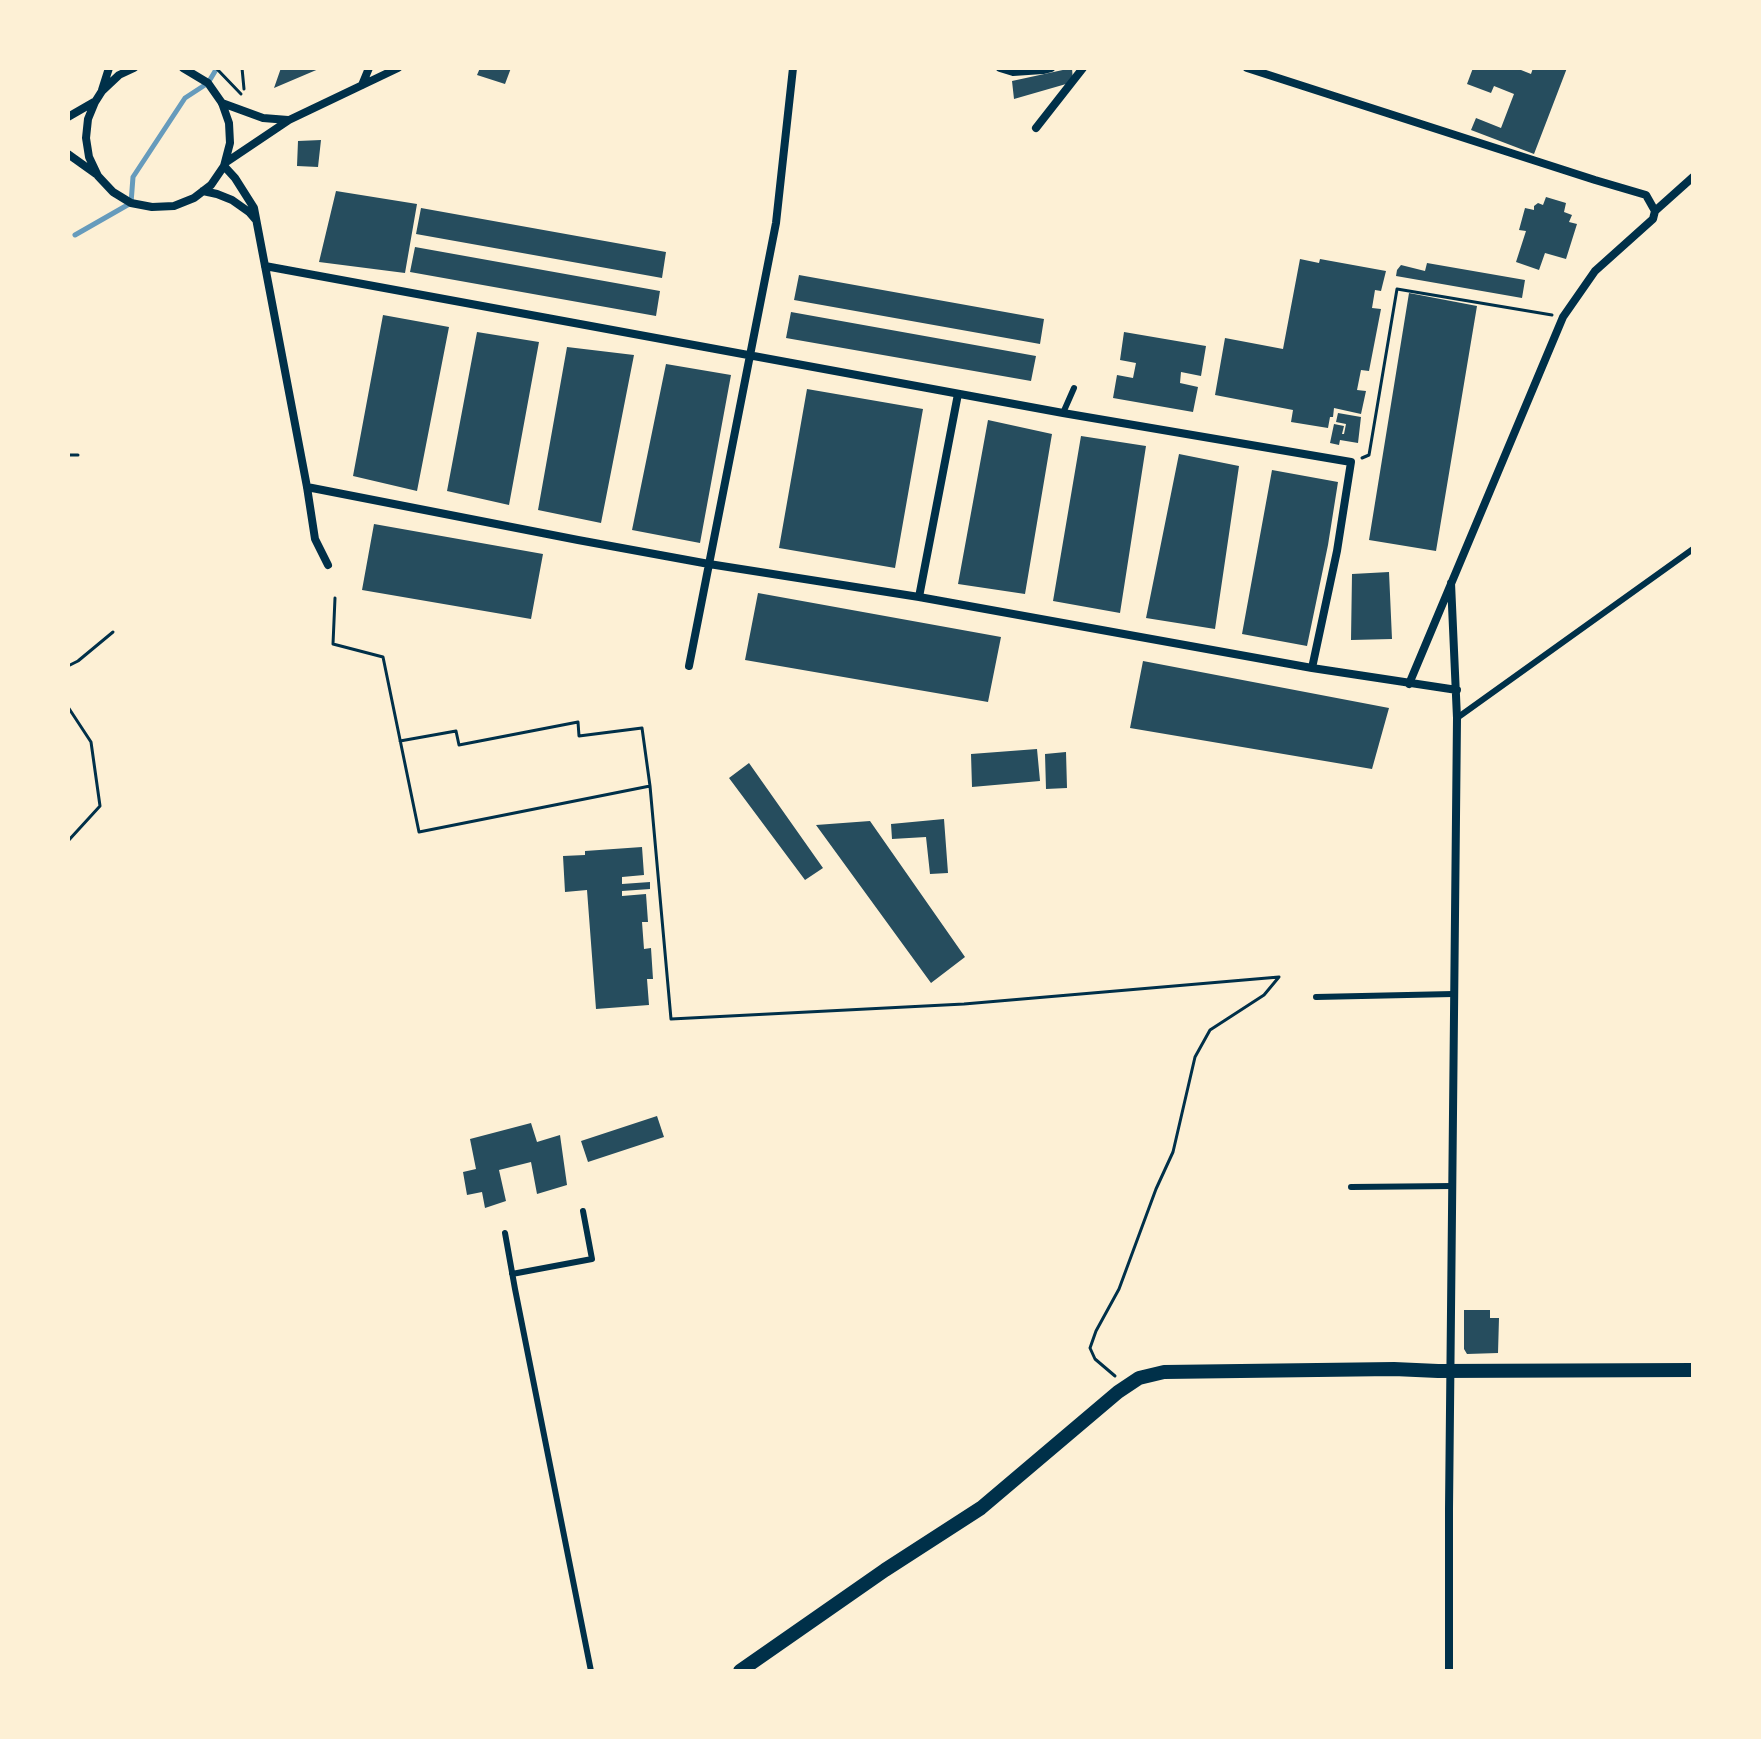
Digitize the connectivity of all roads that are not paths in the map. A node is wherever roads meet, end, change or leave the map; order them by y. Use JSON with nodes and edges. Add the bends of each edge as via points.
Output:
{"nodes":[{"id":1,"x":109,"y":68,"type":"edge"},
{"id":2,"x":134,"y":68,"type":"edge"},
{"id":3,"x":185,"y":68,"type":"edge"},
{"id":4,"x":369,"y":68,"type":"edge"},
{"id":5,"x":398,"y":68,"type":"edge"},
{"id":6,"x":793,"y":68,"type":"edge"},
{"id":7,"x":1000,"y":68,"type":"edge"},
{"id":8,"x":1083,"y":68,"type":"edge"},
{"id":9,"x":1247,"y":68,"type":"edge"},
{"id":10,"x":1045,"y":69,"type":"edge"},
{"id":11,"x":362,"y":85,"type":"junction"},
{"id":12,"x":102,"y":91,"type":"junction"},
{"id":13,"x":95,"y":102,"type":"junction"},
{"id":14,"x":222,"y":103,"type":"junction"},
{"id":15,"x":68,"y":117,"type":"edge"},
{"id":16,"x":289,"y":120,"type":"junction"},
{"id":17,"x":1036,"y":128,"type":"dead end"},
{"id":18,"x":68,"y":154,"type":"edge"},
{"id":19,"x":224,"y":165,"type":"junction"},
{"id":20,"x":98,"y":176,"type":"junction"},
{"id":21,"x":1693,"y":177,"type":"edge"},
{"id":22,"x":203,"y":191,"type":"junction"},
{"id":23,"x":1655,"y":211,"type":"junction"},
{"id":24,"x":256,"y":219,"type":"junction"},
{"id":25,"x":265,"y":266,"type":"junction"},
{"id":26,"x":750,"y":355,"type":"junction"},
{"id":27,"x":1074,"y":388,"type":"dead end"},
{"id":28,"x":958,"y":394,"type":"junction"},
{"id":29,"x":1063,"y":413,"type":"junction"},
{"id":30,"x":307,"y":487,"type":"junction"},
{"id":31,"x":1693,"y":549,"type":"edge"},
{"id":32,"x":709,"y":564,"type":"junction"},
{"id":33,"x":328,"y":565,"type":"dead end"},
{"id":34,"x":1451,"y":583,"type":"junction"},
{"id":35,"x":919,"y":597,"type":"junction"},
{"id":36,"x":689,"y":666,"type":"dead end"},
{"id":37,"x":1312,"y":668,"type":"junction"},
{"id":38,"x":1409,"y":684,"type":"junction"},
{"id":39,"x":1457,"y":690,"type":"junction"},
{"id":40,"x":1457,"y":718,"type":"junction"},
{"id":41,"x":1453,"y":994,"type":"junction"},
{"id":42,"x":1316,"y":997,"type":"dead end"},
{"id":43,"x":1453,"y":1186,"type":"junction"},
{"id":44,"x":1351,"y":1187,"type":"dead end"},
{"id":45,"x":583,"y":1211,"type":"dead end"},
{"id":46,"x":505,"y":1233,"type":"dead end"},
{"id":47,"x":512,"y":1274,"type":"junction"},
{"id":48,"x":1693,"y":1370,"type":"edge"},
{"id":49,"x":1451,"y":1371,"type":"junction"},
{"id":50,"x":591,"y":1671,"type":"edge"},
{"id":51,"x":740,"y":1671,"type":"edge"},
{"id":52,"x":1449,"y":1671,"type":"edge"}],
"edges":[{"from":1,"to":12,"type":"street"},
{"from":2,"to":12,"type":"street"},
{"from":3,"to":14,"type":"street","via":[[208,83]]},
{"from":4,"to":11,"type":"street"},
{"from":5,"to":11,"type":"street"},
{"from":6,"to":26,"type":"street","via":[[776,223]]},
{"from":7,"to":10,"type":"street"},
{"from":8,"to":17,"type":"street"},
{"from":9,"to":23,"type":"street","via":[[1646,195]]},
{"from":11,"to":16,"type":"street"},
{"from":12,"to":13,"type":"street"},
{"from":13,"to":15,"type":"street"},
{"from":13,"to":20,"type":"street","via":[[86,138]]},
{"from":14,"to":16,"type":"street","via":[[263,118]]},
{"from":14,"to":19,"type":"street","via":[[230,143]]},
{"from":16,"to":19,"type":"street"},
{"from":18,"to":20,"type":"street"},
{"from":19,"to":22,"type":"street"},
{"from":19,"to":24,"type":"street"},
{"from":20,"to":22,"type":"street","via":[[131,203],[152,207],[174,206]]},
{"from":21,"to":23,"type":"street"},
{"from":22,"to":24,"type":"street","via":[[232,200]]},
{"from":23,"to":34,"type":"street","via":[[1653,219],[1595,271],[1563,317]]},
{"from":24,"to":25,"type":"street"},
{"from":25,"to":26,"type":"street"},
{"from":25,"to":30,"type":"street"},
{"from":26,"to":28,"type":"street"},
{"from":26,"to":32,"type":"street"},
{"from":27,"to":29,"type":"lane"},
{"from":28,"to":29,"type":"street"},
{"from":28,"to":35,"type":"street"},
{"from":29,"to":37,"type":"street","via":[[1351,462]]},
{"from":30,"to":32,"type":"street"},
{"from":30,"to":33,"type":"street","via":[[315,539]]},
{"from":31,"to":40,"type":"lane"},
{"from":32,"to":35,"type":"street"},
{"from":32,"to":36,"type":"street"},
{"from":34,"to":38,"type":"street"},
{"from":34,"to":39,"type":"street"},
{"from":35,"to":37,"type":"street"},
{"from":37,"to":38,"type":"street"},
{"from":38,"to":39,"type":"street"},
{"from":39,"to":40,"type":"street"},
{"from":40,"to":41,"type":"street"},
{"from":41,"to":42,"type":"lane"},
{"from":41,"to":43,"type":"street"},
{"from":43,"to":44,"type":"lane"},
{"from":43,"to":49,"type":"street"},
{"from":45,"to":47,"type":"lane","via":[[592,1259]]},
{"from":46,"to":47,"type":"lane"},
{"from":47,"to":50,"type":"lane"},
{"from":48,"to":49,"type":"street"},
{"from":49,"to":51,"type":"street","via":[[1164,1372],[1139,1378],[981,1508]]},
{"from":49,"to":52,"type":"street"}]}
